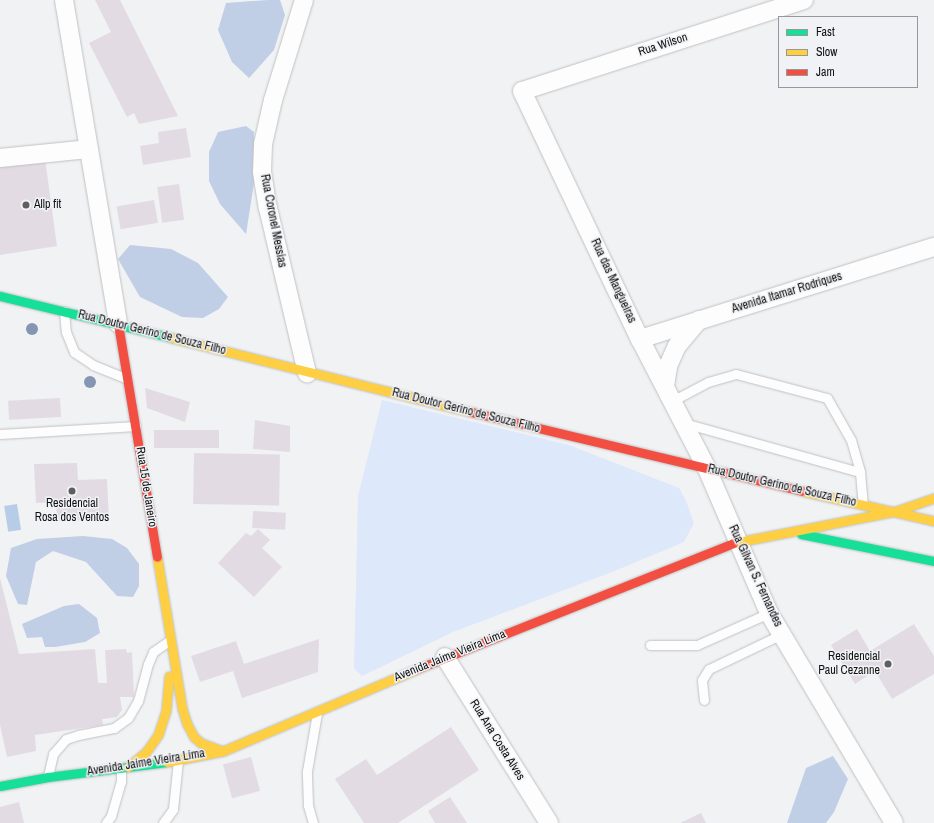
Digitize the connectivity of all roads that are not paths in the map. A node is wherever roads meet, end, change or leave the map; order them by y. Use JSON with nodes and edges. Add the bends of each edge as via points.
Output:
{"nodes":[{"id":1,"x":64,"y":0,"type":"edge"},
{"id":2,"x":304,"y":0,"type":"edge"},
{"id":3,"x":794,"y":2,"type":"edge"},
{"id":4,"x":522,"y":91,"type":"joint"},
{"id":5,"x":89,"y":149,"type":"junction"},
{"id":6,"x":0,"y":158,"type":"edge"},
{"id":7,"x":934,"y":247,"type":"edge"},
{"id":8,"x":0,"y":296,"type":"edge"},
{"id":9,"x":64,"y":311,"type":"junction"},
{"id":10,"x":698,"y":320,"type":"junction"},
{"id":11,"x":118,"y":324,"type":"junction"},
{"id":12,"x":640,"y":339,"type":"junction"},
{"id":13,"x":307,"y":373,"type":"junction"},
{"id":14,"x":128,"y":379,"type":"junction"},
{"id":15,"x":668,"y":394,"type":"junction"},
{"id":16,"x":683,"y":423,"type":"junction"},
{"id":17,"x":136,"y":426,"type":"junction"},
{"id":18,"x":0,"y":434,"type":"edge"},
{"id":19,"x":707,"y":469,"type":"junction"},
{"id":20,"x":860,"y":472,"type":"junction"},
{"id":21,"x":934,"y":498,"type":"edge"},
{"id":22,"x":863,"y":504,"type":"junction"},
{"id":23,"x":896,"y":512,"type":"junction"},
{"id":24,"x":934,"y":521,"type":"edge"},
{"id":25,"x":792,"y":532,"type":"junction"},
{"id":26,"x":738,"y":541,"type":"junction"},
{"id":27,"x":934,"y":561,"type":"edge"},
{"id":28,"x":769,"y":613,"type":"junction"},
{"id":29,"x":782,"y":634,"type":"junction"},
{"id":30,"x":171,"y":639,"type":"junction"},
{"id":31,"x":650,"y":645,"type":"dead end"},
{"id":32,"x":172,"y":650,"type":"junction"},
{"id":33,"x":445,"y":657,"type":"junction"},
{"id":34,"x":704,"y":700,"type":"dead end"},
{"id":35,"x":317,"y":711,"type":"junction"},
{"id":36,"x":223,"y":751,"type":"junction"},
{"id":37,"x":178,"y":761,"type":"junction"},
{"id":38,"x":124,"y":767,"type":"junction"},
{"id":39,"x":48,"y":777,"type":"junction"},
{"id":40,"x":0,"y":786,"type":"edge"},
{"id":41,"x":106,"y":823,"type":"edge"},
{"id":42,"x":163,"y":823,"type":"edge"},
{"id":43,"x":313,"y":823,"type":"edge"},
{"id":44,"x":549,"y":823,"type":"edge"},
{"id":45,"x":894,"y":823,"type":"edge"}],
"edges":[{"from":1,"to":5,"type":"street"},
{"from":2,"to":13,"type":"street","name":"Rua Coronel Messias","via":[[273,100],[263,144],[262,172],[268,208]]},
{"from":3,"to":4,"type":"street","name":"Rua Wilson"},
{"from":4,"to":12,"type":"street","name":"Rua das Mangueiras"},
{"from":5,"to":6,"type":"street"},
{"from":5,"to":11,"type":"street"},
{"from":7,"to":10,"type":"street","name":"Avenida Itamar Rodriques"},
{"from":8,"to":9,"type":"main road","name":"Rua Doutor Gerino de Souza Filho"},
{"from":9,"to":11,"type":"main road","name":"Rua Doutor Gerino de Souza Filho"},
{"from":9,"to":14,"type":"lane","via":[[66,332],[74,352],[93,364]]},
{"from":10,"to":12,"type":"street","name":"Avenida Itamar Rodriques"},
{"from":10,"to":15,"type":"street","via":[[677,346],[668,366]]},
{"from":11,"to":13,"type":"main road","name":"Rua Doutor Gerino de Souza Filho"},
{"from":11,"to":14,"type":"main road","name":"Rua 15 de Janeiro"},
{"from":12,"to":15,"type":"street","name":"Rua das Mangueiras"},
{"from":13,"to":19,"type":"main road","name":"Rua Doutor Gerino de Souza Filho"},
{"from":14,"to":17,"type":"main road","name":"Rua 15 de Janeiro"},
{"from":15,"to":16,"type":"street","name":"Rua das Mangueiras"},
{"from":15,"to":20,"type":"lane","via":[[736,374],[827,398],[851,440]]},
{"from":16,"to":19,"type":"street","name":"Rua das Mangueiras"},
{"from":16,"to":20,"type":"lane"},
{"from":17,"to":18,"type":"lane"},
{"from":17,"to":30,"type":"main road","name":"Rua 15 de Janeiro"},
{"from":19,"to":22,"type":"main road","name":"Rua Doutor Gerino de Souza Filho"},
{"from":19,"to":26,"type":"street","name":"Rua Gilvan S. Fernandes"},
{"from":20,"to":22,"type":"lane"},
{"from":21,"to":23,"type":"main road"},
{"from":22,"to":23,"type":"main road","name":"Rua Doutor Gerino de Souza Filho"},
{"from":23,"to":24,"type":"main road","name":"Rua Doutor Gerino de Souza Filho"},
{"from":23,"to":25,"type":"main road","name":"Avenida Jaime Vieira Lima"},
{"from":25,"to":26,"type":"main road","name":"Avenida Jaime Vieira Lima"},
{"from":25,"to":27,"type":"main road"},
{"from":26,"to":28,"type":"street","name":"Rua Gilvan S. Fernandes"},
{"from":26,"to":33,"type":"main road","name":"Avenida Jaime Vieira Lima"},
{"from":28,"to":29,"type":"street","name":"Rua Gilvan S. Fernandes"},
{"from":28,"to":31,"type":"lane","via":[[696,645]]},
{"from":29,"to":34,"type":"lane","via":[[709,669],[702,680]]},
{"from":29,"to":45,"type":"street","name":"Rua Gilvan S. Fernandes"},
{"from":30,"to":32,"type":"main road","name":"Rua 15 de Janeiro"},
{"from":30,"to":39,"type":"lane","via":[[153,652],[138,701],[128,718],[114,728],[66,739],[53,754]]},
{"from":32,"to":36,"type":"main road","name":"Rua 15 de Janeiro","via":[[187,724],[194,737],[201,743]]},
{"from":32,"to":38,"type":"main road","name":"Rua 15 de Janeiro","via":[[166,710],[158,735],[146,752]]},
{"from":33,"to":35,"type":"main road","name":"Avenida Jaime Vieira Lima"},
{"from":33,"to":44,"type":"street","name":"Rua Ana Costa Alves"},
{"from":35,"to":36,"type":"main road","name":"Avenida Jaime Vieira Lima"},
{"from":35,"to":43,"type":"lane","via":[[307,771],[308,805]]},
{"from":36,"to":37,"type":"main road","name":"Avenida Jaime Vieira Lima"},
{"from":37,"to":38,"type":"main road","name":"Avenida Jaime Vieira Lima"},
{"from":37,"to":42,"type":"lane","via":[[173,809]]},
{"from":38,"to":39,"type":"main road","name":"Avenida Jaime Vieira Lima"},
{"from":38,"to":41,"type":"lane","via":[[112,816]]},
{"from":39,"to":40,"type":"main road","name":"Avenida Jaime Vieira Lima"}]}
